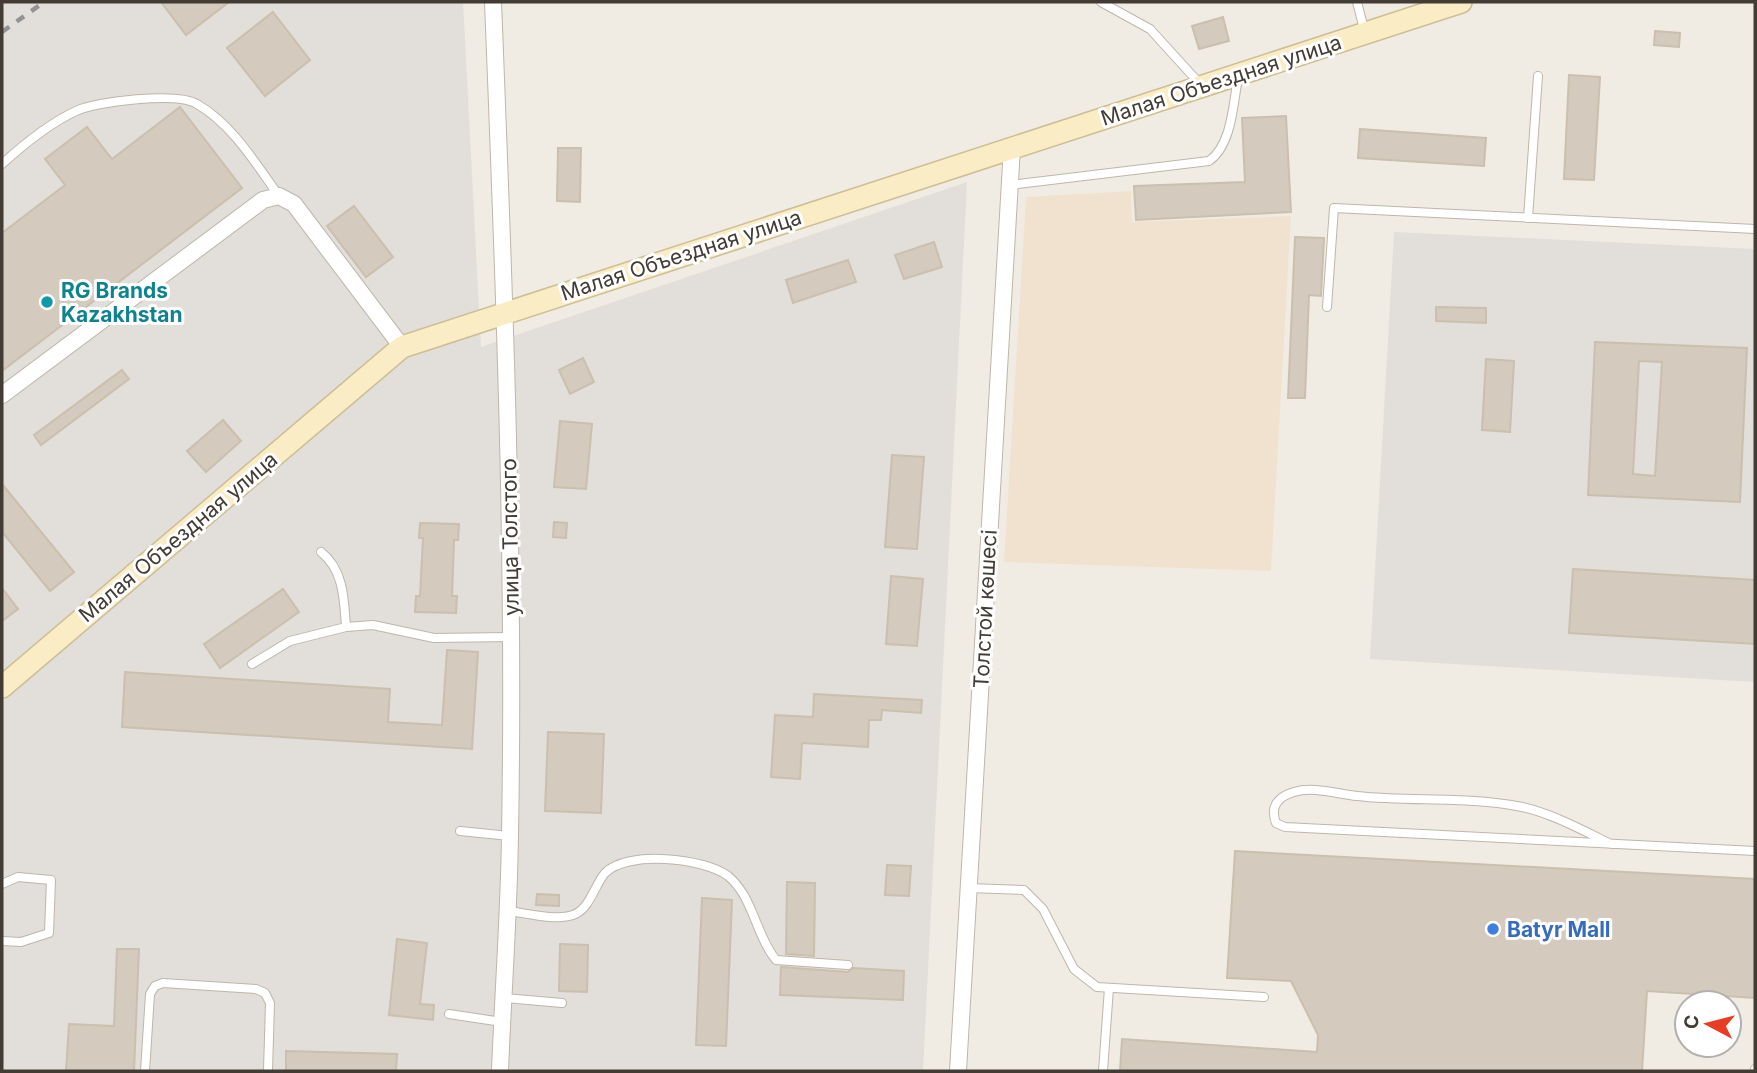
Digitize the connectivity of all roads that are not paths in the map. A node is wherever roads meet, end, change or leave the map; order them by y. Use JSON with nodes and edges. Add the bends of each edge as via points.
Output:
{"nodes":[{"id":1,"x":494,"y":2,"type":"edge"},
{"id":2,"x":1101,"y":2,"type":"edge"},
{"id":3,"x":1357,"y":2,"type":"edge"},
{"id":4,"x":1461,"y":2,"type":"edge"},
{"id":5,"x":1365,"y":33,"type":"junction"},
{"id":6,"x":1239,"y":74,"type":"junction"},
{"id":7,"x":1538,"y":76,"type":"dead end"},
{"id":8,"x":1202,"y":86,"type":"junction"},
{"id":9,"x":1012,"y":147,"type":"junction"},
{"id":10,"x":2,"y":164,"type":"edge"},
{"id":11,"x":1010,"y":185,"type":"junction"},
{"id":12,"x":279,"y":196,"type":"junction"},
{"id":13,"x":1528,"y":218,"type":"junction"},
{"id":14,"x":1755,"y":229,"type":"edge"},
{"id":15,"x":1326,"y":307,"type":"dead end"},
{"id":16,"x":505,"y":312,"type":"junction"},
{"id":17,"x":402,"y":347,"type":"junction"},
{"id":18,"x":2,"y":394,"type":"edge"},
{"id":19,"x":320,"y":552,"type":"dead end"},
{"id":20,"x":346,"y":627,"type":"junction"},
{"id":21,"x":512,"y":637,"type":"junction"},
{"id":22,"x":252,"y":664,"type":"dead end"},
{"id":23,"x":2,"y":687,"type":"edge"},
{"id":24,"x":460,"y":831,"type":"dead end"},
{"id":25,"x":510,"y":835,"type":"junction"},
{"id":26,"x":1611,"y":844,"type":"junction"},
{"id":27,"x":1755,"y":851,"type":"edge"},
{"id":28,"x":2,"y":884,"type":"edge"},
{"id":29,"x":969,"y":888,"type":"junction"},
{"id":30,"x":508,"y":911,"type":"junction"},
{"id":31,"x":2,"y":941,"type":"edge"},
{"id":32,"x":848,"y":965,"type":"dead end"},
{"id":33,"x":1109,"y":988,"type":"junction"},
{"id":34,"x":504,"y":998,"type":"junction"},
{"id":35,"x":1264,"y":998,"type":"dead end"},
{"id":36,"x":562,"y":1003,"type":"dead end"},
{"id":37,"x":449,"y":1014,"type":"dead end"},
{"id":38,"x":502,"y":1022,"type":"junction"},
{"id":39,"x":145,"y":1071,"type":"edge"},
{"id":40,"x":268,"y":1071,"type":"edge"},
{"id":41,"x":500,"y":1071,"type":"edge"},
{"id":42,"x":958,"y":1071,"type":"edge"},
{"id":43,"x":1103,"y":1071,"type":"edge"}],
"edges":[{"from":1,"to":16,"type":"street","name":"улица Толстого"},
{"from":2,"to":8,"type":"lane","via":[[1150,29]]},
{"from":3,"to":5,"type":"lane"},
{"from":4,"to":5,"type":"street","name":"Малая Объездная улица"},
{"from":5,"to":6,"type":"street","name":"Малая Объездная улица"},
{"from":6,"to":8,"type":"street","name":"Малая Объездная улица"},
{"from":6,"to":11,"type":"lane","via":[[1225,141],[1209,161]]},
{"from":7,"to":13,"type":"lane"},
{"from":8,"to":9,"type":"street","name":"Малая Объездная улица"},
{"from":9,"to":11,"type":"street","name":"Толстой көшесі"},
{"from":9,"to":16,"type":"street","name":"Малая Объездная улица"},
{"from":10,"to":12,"type":"lane","via":[[78,110],[182,97],[199,104],[243,145]]},
{"from":11,"to":29,"type":"street","name":"Толстой көшесі"},
{"from":12,"to":17,"type":"street","via":[[294,204]]},
{"from":12,"to":18,"type":"street","via":[[263,200]]},
{"from":13,"to":14,"type":"lane"},
{"from":13,"to":15,"type":"lane","via":[[1334,208]]},
{"from":16,"to":17,"type":"street","name":"Малая Объездная улица"},
{"from":16,"to":21,"type":"street","name":"улица Толстого"},
{"from":17,"to":23,"type":"street","name":"Малая Объездная улица"},
{"from":19,"to":20,"type":"lane","via":[[331,560],[342,586]]},
{"from":20,"to":21,"type":"lane","via":[[373,625],[433,638]]},
{"from":20,"to":22,"type":"lane","via":[[290,640]]},
{"from":21,"to":25,"type":"street","name":"улица Толстого"},
{"from":24,"to":25,"type":"lane"},
{"from":25,"to":30,"type":"street","name":"улица Толстого"},
{"from":26,"to":26,"type":"lane","via":[[1285,827],[1276,823],[1272,814],[1281,799],[1294,792],[1316,790],[1522,807]]},
{"from":26,"to":27,"type":"lane"},
{"from":28,"to":31,"type":"lane","via":[[18,877],[51,880],[48,933],[21,942]]},
{"from":29,"to":33,"type":"lane","via":[[1024,890],[1043,909],[1074,969],[1097,987]]},
{"from":29,"to":42,"type":"street","name":"Толстой көшесі"},
{"from":30,"to":32,"type":"lane","via":[[573,915],[584,908],[605,874],[619,863],[639,858],[673,861],[712,868],[728,877],[741,892],[776,960]]},
{"from":30,"to":34,"type":"street","name":"улица Толстого"},
{"from":33,"to":35,"type":"lane"},
{"from":33,"to":43,"type":"lane"},
{"from":34,"to":36,"type":"lane"},
{"from":34,"to":38,"type":"street","name":"улица Толстого"},
{"from":37,"to":38,"type":"lane"},
{"from":38,"to":41,"type":"street","name":"улица Толстого"},
{"from":39,"to":40,"type":"lane","via":[[150,993],[163,983],[265,993],[270,1003]]}]}
